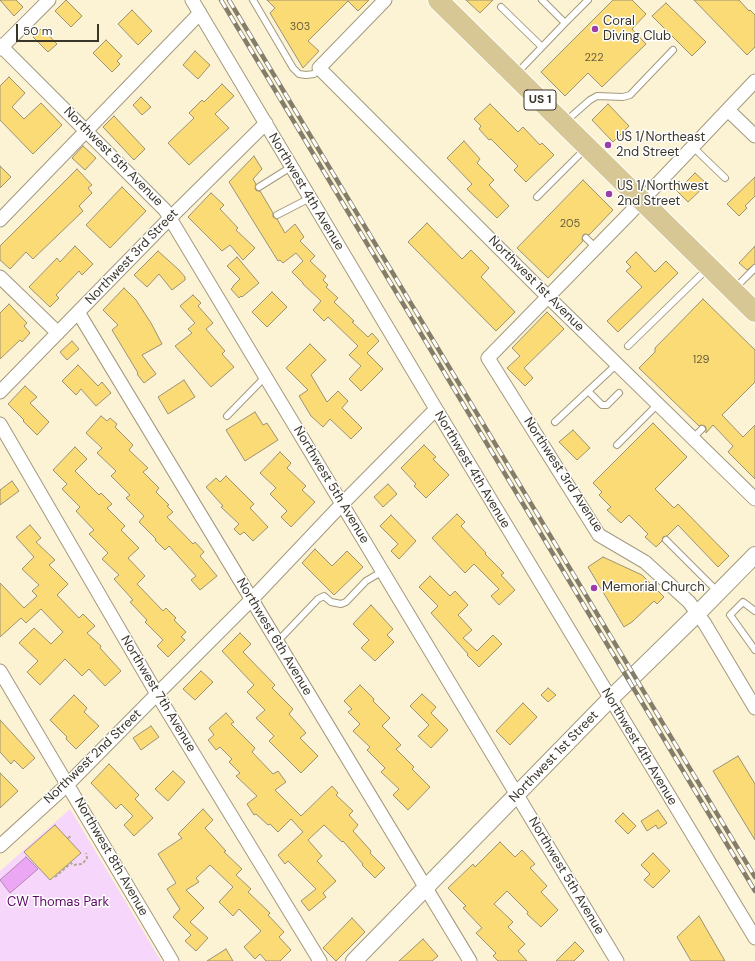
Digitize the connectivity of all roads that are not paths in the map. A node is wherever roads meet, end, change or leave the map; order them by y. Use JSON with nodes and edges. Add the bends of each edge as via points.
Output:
{"nodes":[{"id":1,"x":49,"y":0,"type":"edge"},
{"id":2,"x":192,"y":0,"type":"edge"},
{"id":3,"x":253,"y":0,"type":"edge"},
{"id":4,"x":385,"y":0,"type":"edge"},
{"id":5,"x":438,"y":0,"type":"edge"},
{"id":6,"x":542,"y":0,"type":"edge"},
{"id":7,"x":588,"y":0,"type":"edge"},
{"id":8,"x":501,"y":7,"type":"dead end"},
{"id":9,"x":200,"y":13,"type":"junction"},
{"id":10,"x":565,"y":23,"type":"junction"},
{"id":11,"x":542,"y":46,"type":"junction"},
{"id":12,"x":1,"y":47,"type":"edge"},
{"id":13,"x":673,"y":50,"type":"dead end"},
{"id":14,"x":319,"y":68,"type":"junction"},
{"id":15,"x":514,"y":75,"type":"junction"},
{"id":16,"x":755,"y":81,"type":"edge"},
{"id":17,"x":728,"y":110,"type":"junction"},
{"id":18,"x":266,"y":123,"type":"junction"},
{"id":19,"x":563,"y":124,"type":"junction"},
{"id":20,"x":86,"y":130,"type":"junction"},
{"id":21,"x":755,"y":136,"type":"edge"},
{"id":22,"x":587,"y":147,"type":"junction"},
{"id":23,"x":693,"y":147,"type":"junction"},
{"id":24,"x":291,"y":167,"type":"junction"},
{"id":25,"x":725,"y":178,"type":"dead end"},
{"id":26,"x":259,"y":187,"type":"dead end"},
{"id":27,"x":537,"y":197,"type":"dead end"},
{"id":28,"x":310,"y":198,"type":"junction"},
{"id":29,"x":642,"y":201,"type":"junction"},
{"id":30,"x":277,"y":215,"type":"dead end"},
{"id":31,"x":170,"y":218,"type":"junction"},
{"id":32,"x":0,"y":220,"type":"edge"},
{"id":33,"x":586,"y":238,"type":"dead end"},
{"id":34,"x":596,"y":248,"type":"junction"},
{"id":35,"x":709,"y":267,"type":"junction"},
{"id":36,"x":755,"y":268,"type":"edge"},
{"id":37,"x":0,"y":278,"type":"edge"},
{"id":38,"x":733,"y":290,"type":"junction"},
{"id":39,"x":549,"y":297,"type":"junction"},
{"id":40,"x":78,"y":312,"type":"junction"},
{"id":41,"x":755,"y":312,"type":"edge"},
{"id":42,"x":58,"y":333,"type":"junction"},
{"id":43,"x":628,"y":346,"type":"dead end"},
{"id":44,"x":617,"y":364,"type":"junction"},
{"id":45,"x":266,"y":376,"type":"junction"},
{"id":46,"x":588,"y":391,"type":"junction"},
{"id":47,"x":0,"y":392,"type":"edge"},
{"id":48,"x":620,"y":393,"type":"dead end"},
{"id":49,"x":658,"y":404,"type":"junction"},
{"id":50,"x":436,"y":409,"type":"junction"},
{"id":51,"x":227,"y":416,"type":"dead end"},
{"id":52,"x":555,"y":422,"type":"dead end"},
{"id":53,"x":0,"y":424,"type":"edge"},
{"id":54,"x":617,"y":445,"type":"dead end"},
{"id":55,"x":755,"y":499,"type":"edge"},
{"id":56,"x":342,"y":504,"type":"junction"},
{"id":57,"x":666,"y":540,"type":"dead end"},
{"id":58,"x":755,"y":555,"type":"edge"},
{"id":59,"x":383,"y":571,"type":"junction"},
{"id":60,"x":718,"y":592,"type":"junction"},
{"id":61,"x":251,"y":600,"type":"junction"},
{"id":62,"x":755,"y":611,"type":"edge"},
{"id":63,"x":697,"y":614,"type":"junction"},
{"id":64,"x":277,"y":642,"type":"junction"},
{"id":65,"x":755,"y":650,"type":"edge"},
{"id":66,"x":0,"y":671,"type":"edge"},
{"id":67,"x":157,"y":694,"type":"junction"},
{"id":68,"x":610,"y":698,"type":"junction"},
{"id":69,"x":755,"y":708,"type":"edge"},
{"id":70,"x":68,"y":784,"type":"junction"},
{"id":71,"x":517,"y":795,"type":"junction"},
{"id":72,"x":0,"y":846,"type":"edge"},
{"id":73,"x":426,"y":888,"type":"junction"},
{"id":74,"x":755,"y":938,"type":"edge"},
{"id":75,"x":172,"y":961,"type":"edge"},
{"id":76,"x":320,"y":961,"type":"edge"},
{"id":77,"x":354,"y":961,"type":"edge"},
{"id":78,"x":470,"y":961,"type":"edge"},
{"id":79,"x":617,"y":961,"type":"edge"}],
"edges":[{"from":1,"to":12,"type":"street"},
{"from":2,"to":9,"type":"street","name":"Northwest 4th Avenue"},
{"from":3,"to":14,"type":"lane","via":[[293,68],[299,74],[306,75],[314,74]]},
{"from":4,"to":14,"type":"street"},
{"from":5,"to":15,"type":"main road","number":"US 1"},
{"from":6,"to":10,"type":"lane"},
{"from":7,"to":10,"type":"lane"},
{"from":8,"to":11,"type":"lane"},
{"from":9,"to":18,"type":"street","name":"Northwest 4th Avenue"},
{"from":9,"to":20,"type":"street"},
{"from":10,"to":11,"type":"lane"},
{"from":11,"to":15,"type":"lane"},
{"from":12,"to":20,"type":"street","name":"Northwest 5th Avenue"},
{"from":13,"to":19,"type":"lane","via":[[630,95],[597,96]]},
{"from":14,"to":39,"type":"street","name":"Northwest 1st Avenue"},
{"from":15,"to":19,"type":"main road","number":"US 1"},
{"from":16,"to":17,"type":"street"},
{"from":17,"to":21,"type":"street"},
{"from":17,"to":23,"type":"street"},
{"from":18,"to":24,"type":"street","name":"Northwest 4th Avenue"},
{"from":18,"to":31,"type":"street","name":"Northwest 3rd Street"},
{"from":19,"to":22,"type":"main road","number":"US 1"},
{"from":20,"to":31,"type":"street","name":"Northwest 5th Avenue","via":[[163,207]]},
{"from":20,"to":32,"type":"street"},
{"from":22,"to":27,"type":"lane"},
{"from":22,"to":29,"type":"main road","number":"US 1"},
{"from":23,"to":25,"type":"lane"},
{"from":23,"to":29,"type":"street"},
{"from":24,"to":26,"type":"lane"},
{"from":24,"to":28,"type":"street","name":"Northwest 4th Avenue"},
{"from":28,"to":30,"type":"lane"},
{"from":28,"to":50,"type":"street","name":"Northwest 4th Avenue"},
{"from":29,"to":34,"type":"street"},
{"from":29,"to":35,"type":"main road","number":"US 1"},
{"from":31,"to":40,"type":"street","name":"Northwest 3rd Street"},
{"from":31,"to":45,"type":"street","name":"Northwest 5th Avenue"},
{"from":33,"to":34,"type":"lane"},
{"from":34,"to":39,"type":"street"},
{"from":35,"to":38,"type":"main road","number":"US 1"},
{"from":35,"to":43,"type":"lane"},
{"from":36,"to":38,"type":"lane"},
{"from":37,"to":42,"type":"street"},
{"from":38,"to":41,"type":"main road","number":"US 1"},
{"from":39,"to":44,"type":"street","name":"Northwest 1st Avenue"},
{"from":39,"to":63,"type":"street","name":"Northwest 3rd Avenue","via":[[488,358],[599,535],[645,562],[689,602]]},
{"from":40,"to":42,"type":"street","name":"Northwest 3rd Street"},
{"from":40,"to":61,"type":"street","name":"Northwest 6th Avenue"},
{"from":42,"to":47,"type":"street","name":"Northwest 3rd Street"},
{"from":44,"to":46,"type":"lane"},
{"from":44,"to":49,"type":"street","name":"Northwest 1st Avenue"},
{"from":45,"to":51,"type":"lane"},
{"from":45,"to":56,"type":"street","name":"Northwest 5th Avenue"},
{"from":46,"to":48,"type":"lane","via":[[602,405],[606,405]]},
{"from":46,"to":52,"type":"lane"},
{"from":49,"to":54,"type":"lane"},
{"from":49,"to":55,"type":"street","name":"Northwest 1st Avenue","via":[[698,434]]},
{"from":50,"to":56,"type":"street","name":"Northwest 2nd Street"},
{"from":50,"to":68,"type":"street","name":"Northwest 4th Avenue"},
{"from":53,"to":67,"type":"street","name":"Northwest 7th Avenue"},
{"from":56,"to":59,"type":"street","name":"Northwest 5th Avenue"},
{"from":56,"to":61,"type":"street","name":"Northwest 2nd Street"},
{"from":57,"to":60,"type":"lane"},
{"from":58,"to":60,"type":"street","name":"Northwest 1st Street"},
{"from":59,"to":64,"type":"lane","via":[[366,581],[346,602],[331,602],[324,596],[318,599]]},
{"from":59,"to":71,"type":"street","name":"Northwest 5th Avenue"},
{"from":60,"to":63,"type":"street","name":"Northwest 1st Street"},
{"from":61,"to":64,"type":"street","name":"Northwest 6th Avenue"},
{"from":61,"to":67,"type":"street","name":"Northwest 2nd Street"},
{"from":62,"to":65,"type":"lane","via":[[743,602],[730,615]]},
{"from":63,"to":68,"type":"street","name":"Northwest 1st Street"},
{"from":63,"to":69,"type":"street","name":"Northwest 3rd Avenue"},
{"from":64,"to":73,"type":"street","name":"Northwest 6th Avenue"},
{"from":66,"to":70,"type":"street","name":"Northwest 8th Avenue"},
{"from":67,"to":70,"type":"street","name":"Northwest 2nd Street"},
{"from":67,"to":76,"type":"street","name":"Northwest 7th Avenue"},
{"from":68,"to":71,"type":"street","name":"Northwest 1st Street"},
{"from":68,"to":74,"type":"street","name":"Northwest 4th Avenue"},
{"from":70,"to":72,"type":"street","name":"Northwest 2nd Street"},
{"from":70,"to":75,"type":"street","name":"Northwest 8th Avenue"},
{"from":71,"to":73,"type":"street","name":"Northwest 1st Street"},
{"from":71,"to":79,"type":"street","name":"Northwest 5th Avenue"},
{"from":73,"to":77,"type":"street","name":"Northwest 1st Street"},
{"from":73,"to":78,"type":"street","name":"Northwest 6th Avenue"}]}
